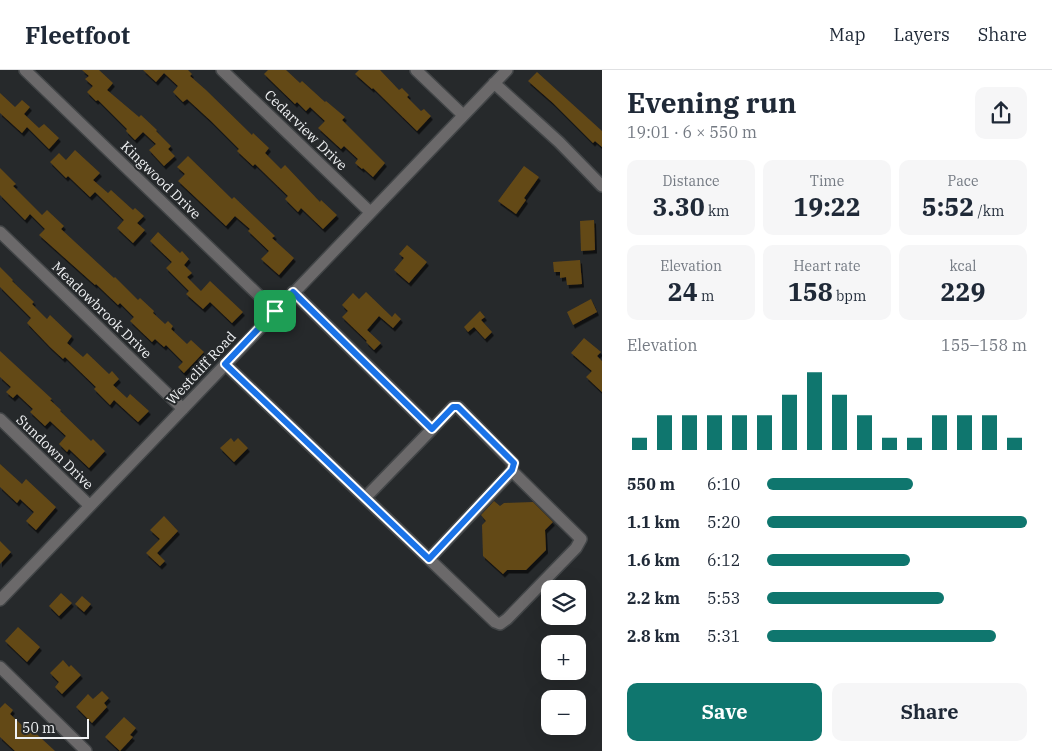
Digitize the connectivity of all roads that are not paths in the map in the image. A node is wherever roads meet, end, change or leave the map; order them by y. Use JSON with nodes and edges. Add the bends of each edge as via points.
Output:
{"nodes":[{"id":1,"x":25,"y":70,"type":"edge"},
{"id":2,"x":222,"y":70,"type":"edge"},
{"id":3,"x":416,"y":70,"type":"edge"},
{"id":4,"x":507,"y":70,"type":"edge"},
{"id":5,"x":494,"y":83,"type":"junction"},
{"id":6,"x":463,"y":115,"type":"junction"},
{"id":7,"x":602,"y":186,"type":"edge"},
{"id":8,"x":370,"y":212,"type":"junction"},
{"id":9,"x":0,"y":232,"type":"edge"},
{"id":10,"x":293,"y":292,"type":"junction"},
{"id":11,"x":275,"y":311,"type":"junction"},
{"id":12,"x":225,"y":364,"type":"junction"},
{"id":13,"x":183,"y":409,"type":"junction"},
{"id":14,"x":0,"y":420,"type":"edge"},
{"id":15,"x":432,"y":429,"type":"junction"},
{"id":16,"x":512,"y":470,"type":"junction"},
{"id":17,"x":365,"y":498,"type":"junction"},
{"id":18,"x":90,"y":506,"type":"junction"},
{"id":19,"x":429,"y":559,"type":"junction"},
{"id":20,"x":0,"y":600,"type":"edge"},
{"id":21,"x":0,"y":667,"type":"edge"},
{"id":22,"x":86,"y":751,"type":"edge"}],
"edges":[{"from":1,"to":11,"type":"street","name":"Kingwood Drive"},
{"from":2,"to":8,"type":"street","name":"Cedarview Drive"},
{"from":3,"to":6,"type":"street"},
{"from":4,"to":5,"type":"street","name":"Westcliff Road"},
{"from":5,"to":6,"type":"street","name":"Westcliff Road"},
{"from":5,"to":7,"type":"street"},
{"from":6,"to":8,"type":"street","name":"Westcliff Road"},
{"from":8,"to":10,"type":"street","name":"Westcliff Road"},
{"from":9,"to":13,"type":"street","name":"Meadowbrook Drive"},
{"from":10,"to":11,"type":"street","name":"Westcliff Road"},
{"from":10,"to":15,"type":"street"},
{"from":11,"to":12,"type":"street","name":"Westcliff Road"},
{"from":12,"to":13,"type":"street","name":"Westcliff Road"},
{"from":12,"to":17,"type":"street"},
{"from":13,"to":18,"type":"street","name":"Westcliff Road"},
{"from":14,"to":18,"type":"street","name":"Sundown Drive"},
{"from":15,"to":16,"type":"street","via":[[453,407],[458,407],[514,463]]},
{"from":15,"to":17,"type":"street"},
{"from":16,"to":19,"type":"street"},
{"from":16,"to":19,"type":"street","via":[[579,535],[581,539],[576,548],[500,624],[494,622]]},
{"from":17,"to":19,"type":"street"},
{"from":18,"to":20,"type":"street","name":"Westcliff Road"},
{"from":21,"to":22,"type":"street"}]}
